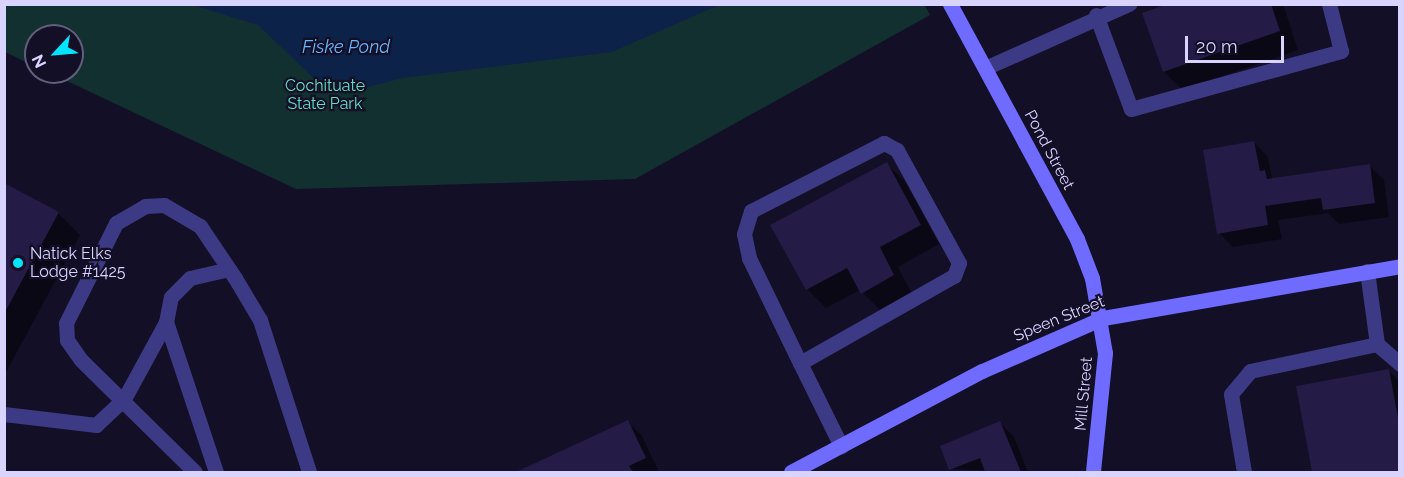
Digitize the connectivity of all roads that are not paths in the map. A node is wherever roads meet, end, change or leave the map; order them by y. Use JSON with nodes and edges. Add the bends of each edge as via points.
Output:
{"nodes":[{"id":1,"x":950,"y":4,"type":"edge"},
{"id":2,"x":1129,"y":4,"type":"edge"},
{"id":3,"x":1329,"y":4,"type":"edge"},
{"id":4,"x":1096,"y":15,"type":"junction"},
{"id":5,"x":985,"y":68,"type":"junction"},
{"id":6,"x":1400,"y":266,"type":"edge"},
{"id":7,"x":230,"y":269,"type":"junction"},
{"id":8,"x":1368,"y":271,"type":"junction"},
{"id":9,"x":1103,"y":318,"type":"junction"},
{"id":10,"x":166,"y":322,"type":"junction"},
{"id":11,"x":1377,"y":344,"type":"junction"},
{"id":12,"x":800,"y":363,"type":"junction"},
{"id":13,"x":1400,"y":363,"type":"edge"},
{"id":14,"x":124,"y":399,"type":"junction"},
{"id":15,"x":4,"y":414,"type":"edge"},
{"id":16,"x":841,"y":446,"type":"junction"},
{"id":17,"x":195,"y":472,"type":"edge"},
{"id":18,"x":216,"y":472,"type":"edge"},
{"id":19,"x":309,"y":472,"type":"edge"},
{"id":20,"x":791,"y":472,"type":"edge"},
{"id":21,"x":1093,"y":472,"type":"edge"},
{"id":22,"x":1244,"y":472,"type":"edge"}],
"edges":[{"from":1,"to":5,"type":"street","name":"Pond Street"},
{"from":2,"to":4,"type":"lane"},
{"from":3,"to":4,"type":"lane","via":[[1341,51],[1131,109]]},
{"from":4,"to":5,"type":"lane"},
{"from":5,"to":9,"type":"street","name":"Pond Street","via":[[1077,239]]},
{"from":6,"to":8,"type":"street","name":"Speen Street"},
{"from":7,"to":10,"type":"lane","via":[[208,270],[190,278],[171,297]]},
{"from":7,"to":14,"type":"lane","via":[[200,226],[181,211],[145,206],[116,223],[66,323],[67,340],[81,360]]},
{"from":7,"to":19,"type":"lane","via":[[260,320]]},
{"from":8,"to":9,"type":"street","name":"Speen Street"},
{"from":8,"to":11,"type":"lane"},
{"from":9,"to":16,"type":"street","name":"Speen Street","via":[[982,371]]},
{"from":9,"to":21,"type":"street","name":"Mill Street","via":[[1105,395]]},
{"from":10,"to":14,"type":"lane"},
{"from":10,"to":18,"type":"lane"},
{"from":11,"to":13,"type":"lane"},
{"from":11,"to":22,"type":"lane","via":[[1250,371],[1231,394]]},
{"from":12,"to":12,"type":"lane","via":[[749,258],[744,234],[751,211],[884,143],[897,150],[960,263],[954,276]]},
{"from":12,"to":16,"type":"lane"},
{"from":14,"to":15,"type":"lane","via":[[96,425]]},
{"from":14,"to":17,"type":"lane"},
{"from":16,"to":20,"type":"street","name":"Speen Street"}]}
